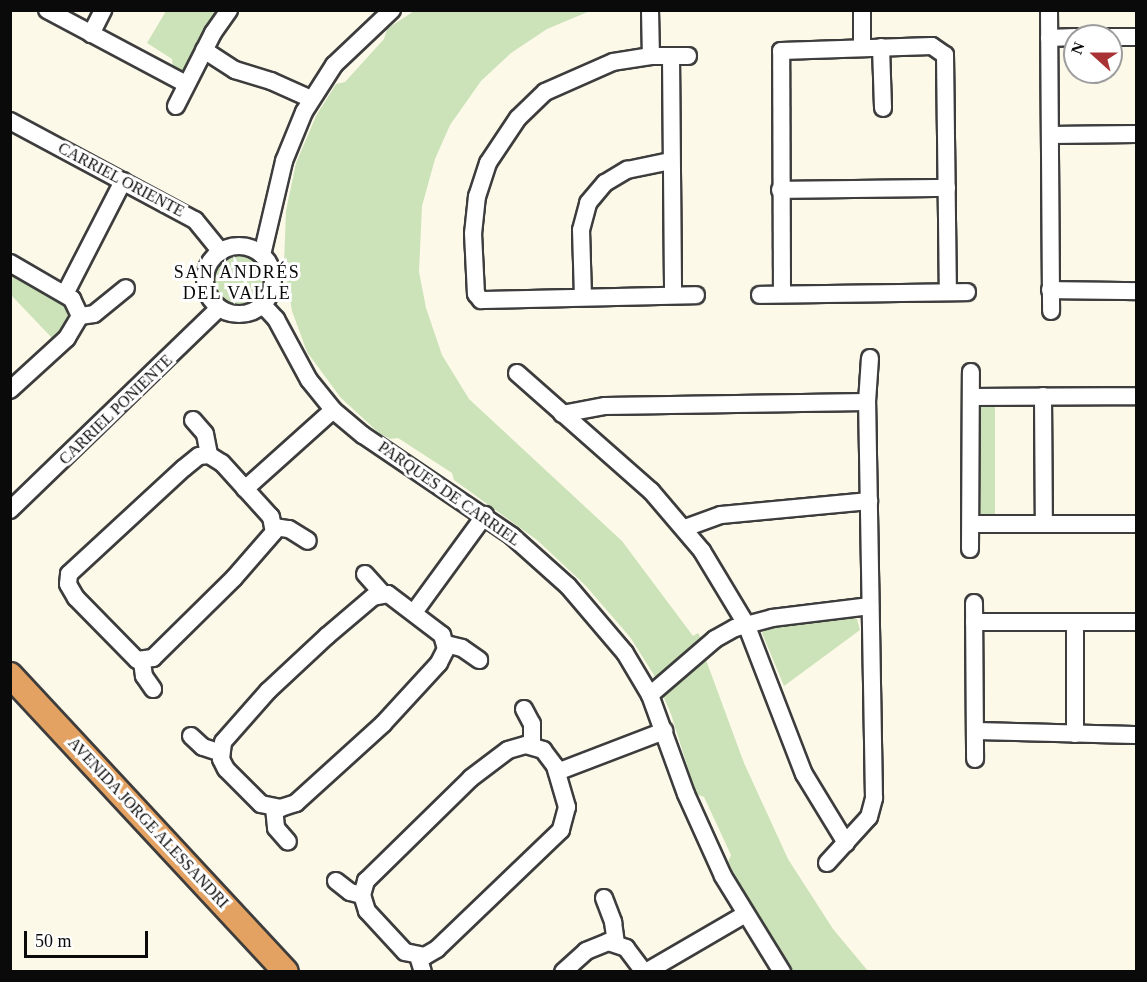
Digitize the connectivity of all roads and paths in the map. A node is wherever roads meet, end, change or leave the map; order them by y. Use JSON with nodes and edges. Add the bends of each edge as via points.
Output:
{"nodes":[{"id":1,"x":47,"y":10,"type":"edge"},
{"id":2,"x":103,"y":10,"type":"edge"},
{"id":3,"x":650,"y":10,"type":"edge"},
{"id":4,"x":862,"y":10,"type":"edge"},
{"id":5,"x":1049,"y":10,"type":"edge"},
{"id":6,"x":226,"y":11,"type":"edge"},
{"id":7,"x":384,"y":13,"type":"edge"},
{"id":8,"x":91,"y":34,"type":"junction"},
{"id":9,"x":1063,"y":37,"type":"edge"},
{"id":10,"x":1049,"y":38,"type":"junction"},
{"id":11,"x":881,"y":47,"type":"junction"},
{"id":12,"x":862,"y":48,"type":"junction"},
{"id":13,"x":204,"y":50,"type":"junction"},
{"id":14,"x":651,"y":56,"type":"junction"},
{"id":15,"x":186,"y":84,"type":"junction"},
{"id":16,"x":311,"y":99,"type":"junction"},
{"id":17,"x":176,"y":106,"type":"dead end"},
{"id":18,"x":883,"y":108,"type":"dead end"},
{"id":19,"x":10,"y":121,"type":"edge"},
{"id":20,"x":1137,"y":134,"type":"edge"},
{"id":21,"x":1050,"y":135,"type":"junction"},
{"id":22,"x":671,"y":161,"type":"junction"},
{"id":23,"x":123,"y":180,"type":"junction"},
{"id":24,"x":947,"y":188,"type":"junction"},
{"id":25,"x":780,"y":190,"type":"junction"},
{"id":26,"x":220,"y":252,"type":"junction"},
{"id":27,"x":262,"y":255,"type":"junction"},
{"id":28,"x":10,"y":263,"type":"edge"},
{"id":29,"x":126,"y":288,"type":"dead end"},
{"id":30,"x":1050,"y":290,"type":"junction"},
{"id":31,"x":1137,"y":291,"type":"edge"},
{"id":32,"x":948,"y":292,"type":"junction"},
{"id":33,"x":967,"y":292,"type":"dead end"},
{"id":34,"x":65,"y":294,"type":"junction"},
{"id":35,"x":782,"y":294,"type":"junction"},
{"id":36,"x":673,"y":295,"type":"junction"},
{"id":37,"x":696,"y":295,"type":"dead end"},
{"id":38,"x":760,"y":295,"type":"dead end"},
{"id":39,"x":583,"y":297,"type":"junction"},
{"id":40,"x":262,"y":304,"type":"junction"},
{"id":41,"x":219,"y":308,"type":"junction"},
{"id":42,"x":1050,"y":311,"type":"dead end"},
{"id":43,"x":80,"y":316,"type":"junction"},
{"id":44,"x":870,"y":358,"type":"dead end"},
{"id":45,"x":971,"y":372,"type":"dead end"},
{"id":46,"x":517,"y":374,"type":"dead end"},
{"id":47,"x":10,"y":390,"type":"edge"},
{"id":48,"x":1043,"y":396,"type":"junction"},
{"id":49,"x":1137,"y":396,"type":"edge"},
{"id":50,"x":971,"y":397,"type":"junction"},
{"id":51,"x":867,"y":402,"type":"junction"},
{"id":52,"x":333,"y":410,"type":"junction"},
{"id":53,"x":562,"y":414,"type":"junction"},
{"id":54,"x":193,"y":420,"type":"dead end"},
{"id":55,"x":209,"y":455,"type":"junction"},
{"id":56,"x":245,"y":489,"type":"junction"},
{"id":57,"x":869,"y":501,"type":"junction"},
{"id":58,"x":10,"y":510,"type":"edge"},
{"id":59,"x":485,"y":515,"type":"junction"},
{"id":60,"x":970,"y":524,"type":"junction"},
{"id":61,"x":1044,"y":524,"type":"junction"},
{"id":62,"x":1137,"y":524,"type":"edge"},
{"id":63,"x":274,"y":527,"type":"junction"},
{"id":64,"x":685,"y":528,"type":"junction"},
{"id":65,"x":308,"y":541,"type":"dead end"},
{"id":66,"x":970,"y":549,"type":"dead end"},
{"id":67,"x":365,"y":574,"type":"dead end"},
{"id":68,"x":383,"y":594,"type":"junction"},
{"id":69,"x":974,"y":603,"type":"dead end"},
{"id":70,"x":870,"y":606,"type":"junction"},
{"id":71,"x":415,"y":611,"type":"junction"},
{"id":72,"x":974,"y":622,"type":"junction"},
{"id":73,"x":1075,"y":622,"type":"junction"},
{"id":74,"x":1137,"y":622,"type":"edge"},
{"id":75,"x":746,"y":624,"type":"junction"},
{"id":76,"x":446,"y":644,"type":"junction"},
{"id":77,"x":479,"y":660,"type":"dead end"},
{"id":78,"x":142,"y":662,"type":"junction"},
{"id":79,"x":10,"y":675,"type":"edge"},
{"id":80,"x":153,"y":689,"type":"dead end"},
{"id":81,"x":650,"y":695,"type":"junction"},
{"id":82,"x":524,"y":709,"type":"dead end"},
{"id":83,"x":975,"y":731,"type":"junction"},
{"id":84,"x":664,"y":732,"type":"junction"},
{"id":85,"x":1075,"y":734,"type":"junction"},
{"id":86,"x":1137,"y":735,"type":"edge"},
{"id":87,"x":191,"y":736,"type":"dead end"},
{"id":88,"x":532,"y":745,"type":"junction"},
{"id":89,"x":221,"y":753,"type":"junction"},
{"id":90,"x":975,"y":759,"type":"dead end"},
{"id":91,"x":557,"y":772,"type":"junction"},
{"id":92,"x":274,"y":808,"type":"junction"},
{"id":93,"x":288,"y":842,"type":"dead end"},
{"id":94,"x":846,"y":843,"type":"junction"},
{"id":95,"x":827,"y":863,"type":"dead end"},
{"id":96,"x":336,"y":881,"type":"dead end"},
{"id":97,"x":362,"y":895,"type":"junction"},
{"id":98,"x":604,"y":898,"type":"dead end"},
{"id":99,"x":744,"y":915,"type":"junction"},
{"id":100,"x":616,"y":943,"type":"junction"},
{"id":101,"x":420,"y":964,"type":"edge"},
{"id":102,"x":286,"y":972,"type":"edge"},
{"id":103,"x":563,"y":972,"type":"edge"},
{"id":104,"x":645,"y":972,"type":"edge"},
{"id":105,"x":783,"y":972,"type":"edge"}],
"edges":[{"from":1,"to":8,"type":"street"},
{"from":2,"to":8,"type":"street"},
{"from":3,"to":14,"type":"street"},
{"from":4,"to":12,"type":"street"},
{"from":5,"to":10,"type":"street"},
{"from":6,"to":13,"type":"street"},
{"from":7,"to":16,"type":"street","via":[[350,47]]},
{"from":8,"to":15,"type":"street"},
{"from":9,"to":10,"type":"street"},
{"from":10,"to":21,"type":"street"},
{"from":11,"to":12,"type":"street"},
{"from":11,"to":18,"type":"street"},
{"from":11,"to":24,"type":"street","via":[[937,47],[944,51]]},
{"from":12,"to":25,"type":"street","via":[[781,51]]},
{"from":13,"to":15,"type":"street"},
{"from":13,"to":16,"type":"street","via":[[235,70]]},
{"from":14,"to":22,"type":"street","via":[[680,56]]},
{"from":14,"to":39,"type":"street","via":[[596,67],[545,92],[507,132],[479,187],[473,232],[479,299]]},
{"from":15,"to":17,"type":"street"},
{"from":16,"to":27,"type":"street","via":[[286,154]]},
{"from":19,"to":23,"type":"street","name":"CARRIEL ORIENTE"},
{"from":20,"to":21,"type":"street"},
{"from":21,"to":30,"type":"street"},
{"from":22,"to":36,"type":"street"},
{"from":22,"to":39,"type":"street","via":[[627,170],[593,196],[581,230]]},
{"from":23,"to":26,"type":"street","name":"CARRIEL ORIENTE","via":[[195,220]]},
{"from":23,"to":34,"type":"street"},
{"from":24,"to":25,"type":"street"},
{"from":24,"to":32,"type":"street"},
{"from":25,"to":35,"type":"street"},
{"from":26,"to":27,"type":"street","via":[[242,246]]},
{"from":26,"to":41,"type":"street","via":[[209,264],[205,280],[209,295]]},
{"from":27,"to":40,"type":"street","via":[[272,276],[271,291]]},
{"from":28,"to":34,"type":"street"},
{"from":29,"to":43,"type":"street","via":[[94,314]]},
{"from":30,"to":31,"type":"street"},
{"from":30,"to":42,"type":"street"},
{"from":32,"to":33,"type":"street"},
{"from":32,"to":35,"type":"street"},
{"from":34,"to":43,"type":"street","via":[[78,306]]},
{"from":35,"to":38,"type":"street"},
{"from":36,"to":37,"type":"street"},
{"from":36,"to":39,"type":"street"},
{"from":40,"to":41,"type":"street","via":[[245,314]]},
{"from":40,"to":52,"type":"street","name":"PARQUES DE CARRIEL","via":[[280,326],[309,380]]},
{"from":41,"to":58,"type":"street","name":"CARRIEL PONIENTE"},
{"from":43,"to":47,"type":"street","via":[[67,338]]},
{"from":44,"to":51,"type":"street"},
{"from":45,"to":50,"type":"street"},
{"from":46,"to":53,"type":"street"},
{"from":48,"to":49,"type":"street"},
{"from":48,"to":50,"type":"street"},
{"from":48,"to":61,"type":"street"},
{"from":50,"to":60,"type":"street"},
{"from":51,"to":53,"type":"street","via":[[605,406]]},
{"from":51,"to":57,"type":"street"},
{"from":52,"to":56,"type":"street"},
{"from":52,"to":59,"type":"street","name":"PARQUES DE CARRIEL","via":[[363,435]]},
{"from":53,"to":64,"type":"street","via":[[633,474]]},
{"from":54,"to":55,"type":"street","via":[[205,434]]},
{"from":55,"to":56,"type":"street","via":[[222,463]]},
{"from":55,"to":78,"type":"street","via":[[199,456],[184,468],[69,574],[68,584],[76,598],[132,657]]},
{"from":56,"to":63,"type":"street","via":[[271,517]]},
{"from":57,"to":64,"type":"street","via":[[721,515]]},
{"from":57,"to":70,"type":"street"},
{"from":59,"to":71,"type":"street"},
{"from":59,"to":81,"type":"street","name":"PARQUES DE CARRIEL","via":[[538,558],[596,616],[625,652]]},
{"from":60,"to":61,"type":"street"},
{"from":60,"to":66,"type":"street"},
{"from":61,"to":62,"type":"street"},
{"from":63,"to":65,"type":"street","via":[[290,529]]},
{"from":63,"to":78,"type":"street","via":[[267,542],[234,578],[153,657]]},
{"from":64,"to":75,"type":"street","via":[[718,574]]},
{"from":67,"to":68,"type":"street"},
{"from":68,"to":71,"type":"street","via":[[394,596]]},
{"from":68,"to":89,"type":"street","via":[[360,608],[268,691],[230,732]]},
{"from":69,"to":72,"type":"street"},
{"from":70,"to":75,"type":"street"},
{"from":70,"to":94,"type":"street","via":[[874,804]]},
{"from":71,"to":76,"type":"street","via":[[439,631]]},
{"from":72,"to":73,"type":"street"},
{"from":72,"to":83,"type":"street"},
{"from":73,"to":74,"type":"street"},
{"from":73,"to":85,"type":"street"},
{"from":75,"to":81,"type":"street","via":[[715,639]]},
{"from":75,"to":94,"type":"street","via":[[804,774]]},
{"from":76,"to":77,"type":"street","via":[[462,648]]},
{"from":76,"to":92,"type":"street","via":[[439,663],[383,724],[296,803]]},
{"from":78,"to":80,"type":"street","via":[[144,676]]},
{"from":79,"to":102,"type":"highway","name":"AVENIDA JORGE ALESSANDRI"},
{"from":81,"to":84,"type":"street","name":"PARQUES DE CARRIEL"},
{"from":82,"to":88,"type":"street","via":[[532,724]]},
{"from":83,"to":85,"type":"street"},
{"from":83,"to":90,"type":"street"},
{"from":84,"to":91,"type":"street"},
{"from":84,"to":99,"type":"street","name":"PARQUES DE CARRIEL","via":[[697,820]]},
{"from":85,"to":86,"type":"street"},
{"from":87,"to":89,"type":"street","via":[[203,747]]},
{"from":88,"to":91,"type":"street","via":[[548,755]]},
{"from":88,"to":97,"type":"street","via":[[514,747],[471,778],[371,876]]},
{"from":89,"to":92,"type":"street","via":[[226,769],[256,801]]},
{"from":91,"to":101,"type":"street","via":[[567,807],[561,830]]},
{"from":92,"to":93,"type":"street","via":[[276,828]]},
{"from":94,"to":95,"type":"street"},
{"from":96,"to":97,"type":"street","via":[[350,892]]},
{"from":97,"to":101,"type":"street","via":[[367,911]]},
{"from":98,"to":100,"type":"street","via":[[614,922]]},
{"from":99,"to":104,"type":"street"},
{"from":99,"to":105,"type":"street","name":"PARQUES DE CARRIEL"},
{"from":100,"to":103,"type":"street","via":[[594,946]]},
{"from":100,"to":104,"type":"street","via":[[626,948]]}]}
